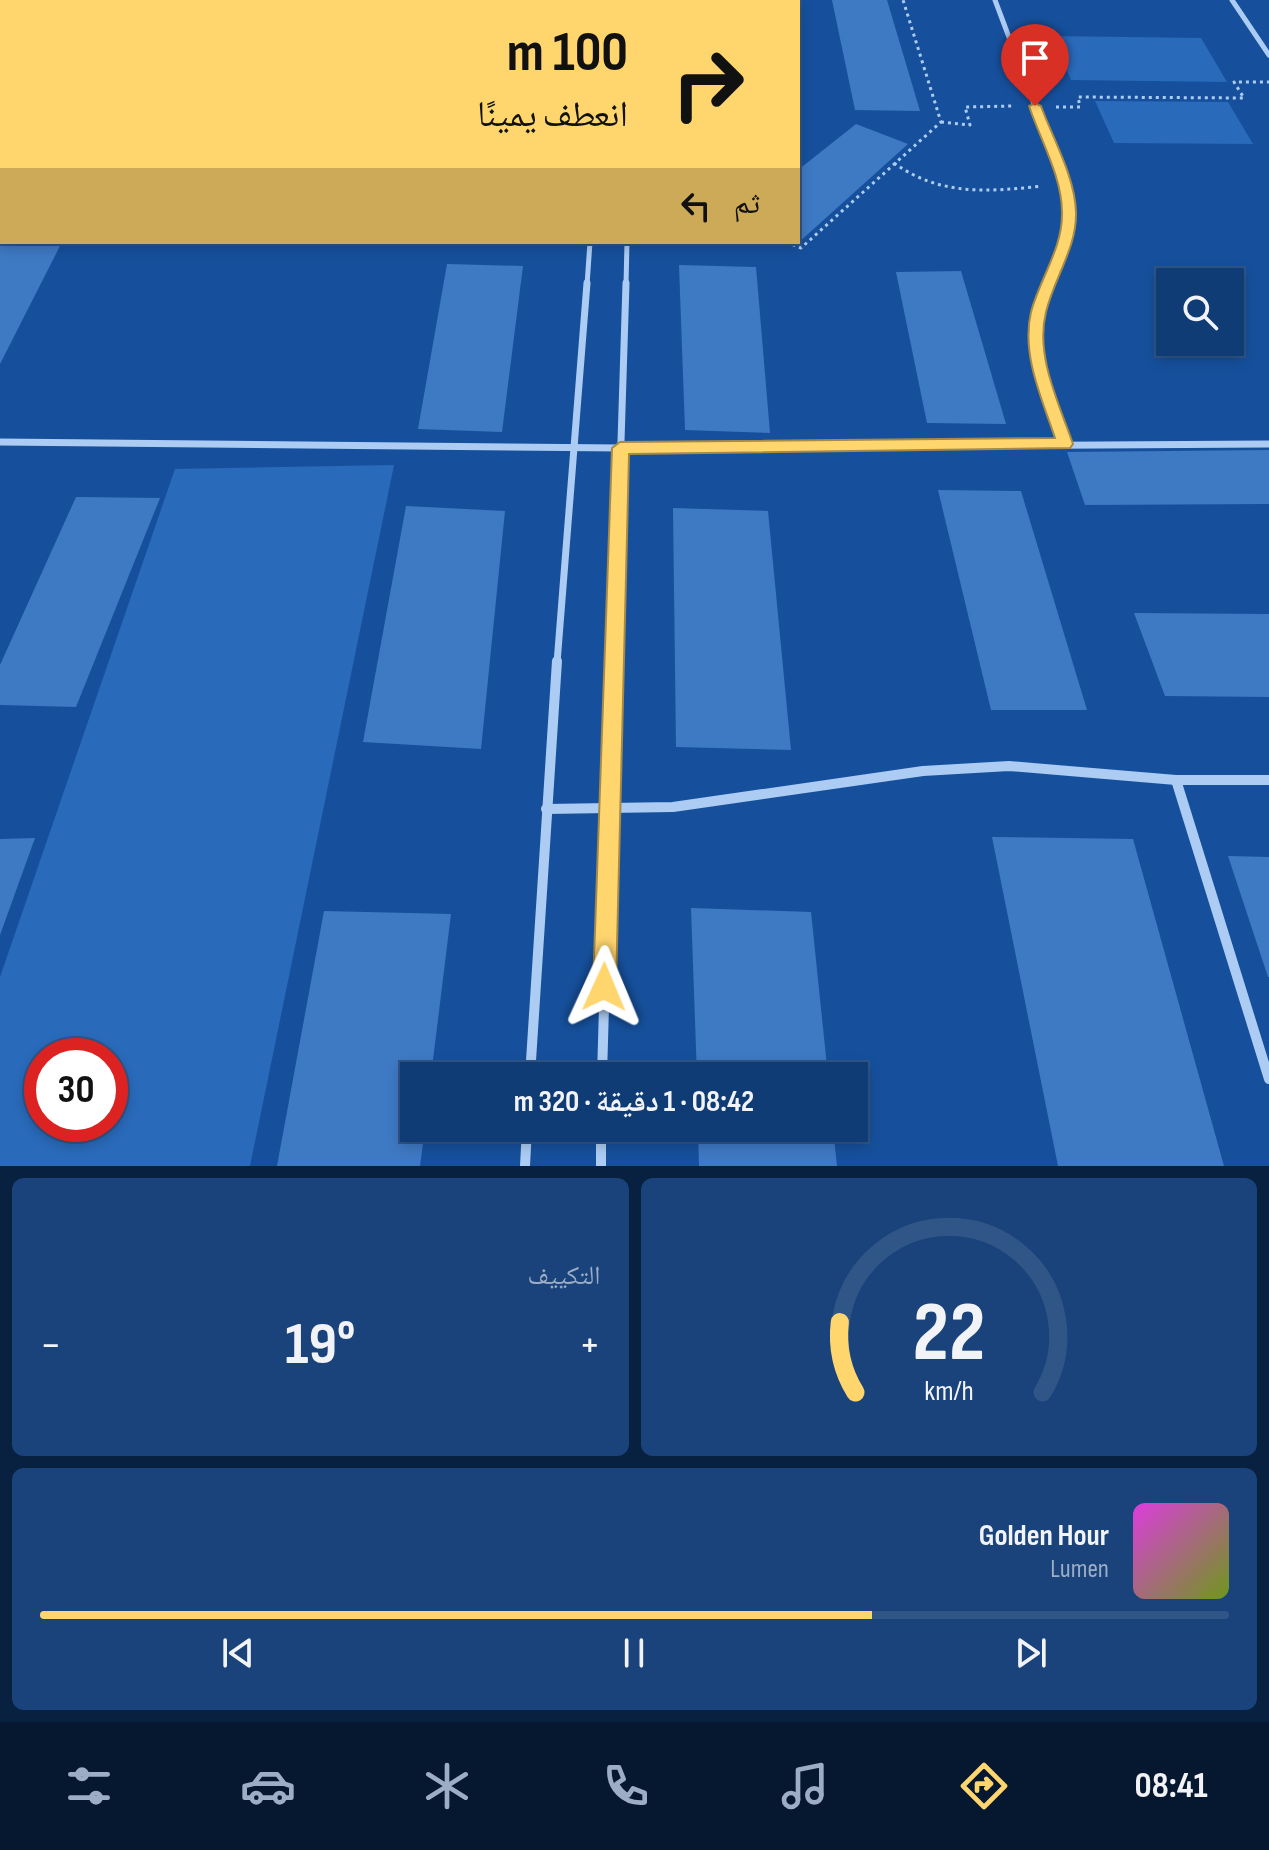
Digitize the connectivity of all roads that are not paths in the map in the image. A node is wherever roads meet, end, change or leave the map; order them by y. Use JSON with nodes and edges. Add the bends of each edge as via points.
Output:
{"nodes":[{"id":1,"x":995,"y":0,"type":"edge"},
{"id":2,"x":1232,"y":0,"type":"edge"},
{"id":3,"x":1269,"y":55,"type":"edge"},
{"id":4,"x":590,"y":244,"type":"edge"},
{"id":5,"x":627,"y":244,"type":"edge"},
{"id":6,"x":0,"y":442,"type":"edge"},
{"id":7,"x":1065,"y":444,"type":"junction"},
{"id":8,"x":1269,"y":444,"type":"edge"},
{"id":9,"x":574,"y":447,"type":"junction"},
{"id":10,"x":620,"y":448,"type":"junction"},
{"id":11,"x":1176,"y":780,"type":"junction"},
{"id":12,"x":1269,"y":780,"type":"edge"},
{"id":13,"x":608,"y":808,"type":"junction"},
{"id":14,"x":546,"y":809,"type":"junction"},
{"id":15,"x":531,"y":1062,"type":"edge"},
{"id":16,"x":602,"y":1062,"type":"edge"},
{"id":17,"x":1269,"y":1079,"type":"edge"},
{"id":18,"x":526,"y":1142,"type":"edge"},
{"id":19,"x":601,"y":1142,"type":"edge"},
{"id":20,"x":525,"y":1166,"type":"edge"},
{"id":21,"x":601,"y":1166,"type":"edge"}],
"edges":[{"from":1,"to":7,"type":"street","via":[[1069,211],[1066,239],[1038,312],[1036,339],[1041,373]]},
{"from":2,"to":3,"type":"street"},
{"from":4,"to":9,"type":"street"},
{"from":5,"to":10,"type":"street"},
{"from":6,"to":9,"type":"street"},
{"from":7,"to":8,"type":"street"},
{"from":7,"to":10,"type":"street"},
{"from":9,"to":10,"type":"street"},
{"from":9,"to":14,"type":"street"},
{"from":10,"to":13,"type":"street"},
{"from":11,"to":12,"type":"street"},
{"from":11,"to":13,"type":"street","via":[[1009,766],[923,771],[673,807]]},
{"from":11,"to":17,"type":"street"},
{"from":13,"to":14,"type":"street"},
{"from":13,"to":16,"type":"street"},
{"from":14,"to":15,"type":"street"},
{"from":18,"to":20,"type":"street"},
{"from":19,"to":21,"type":"street"}]}
